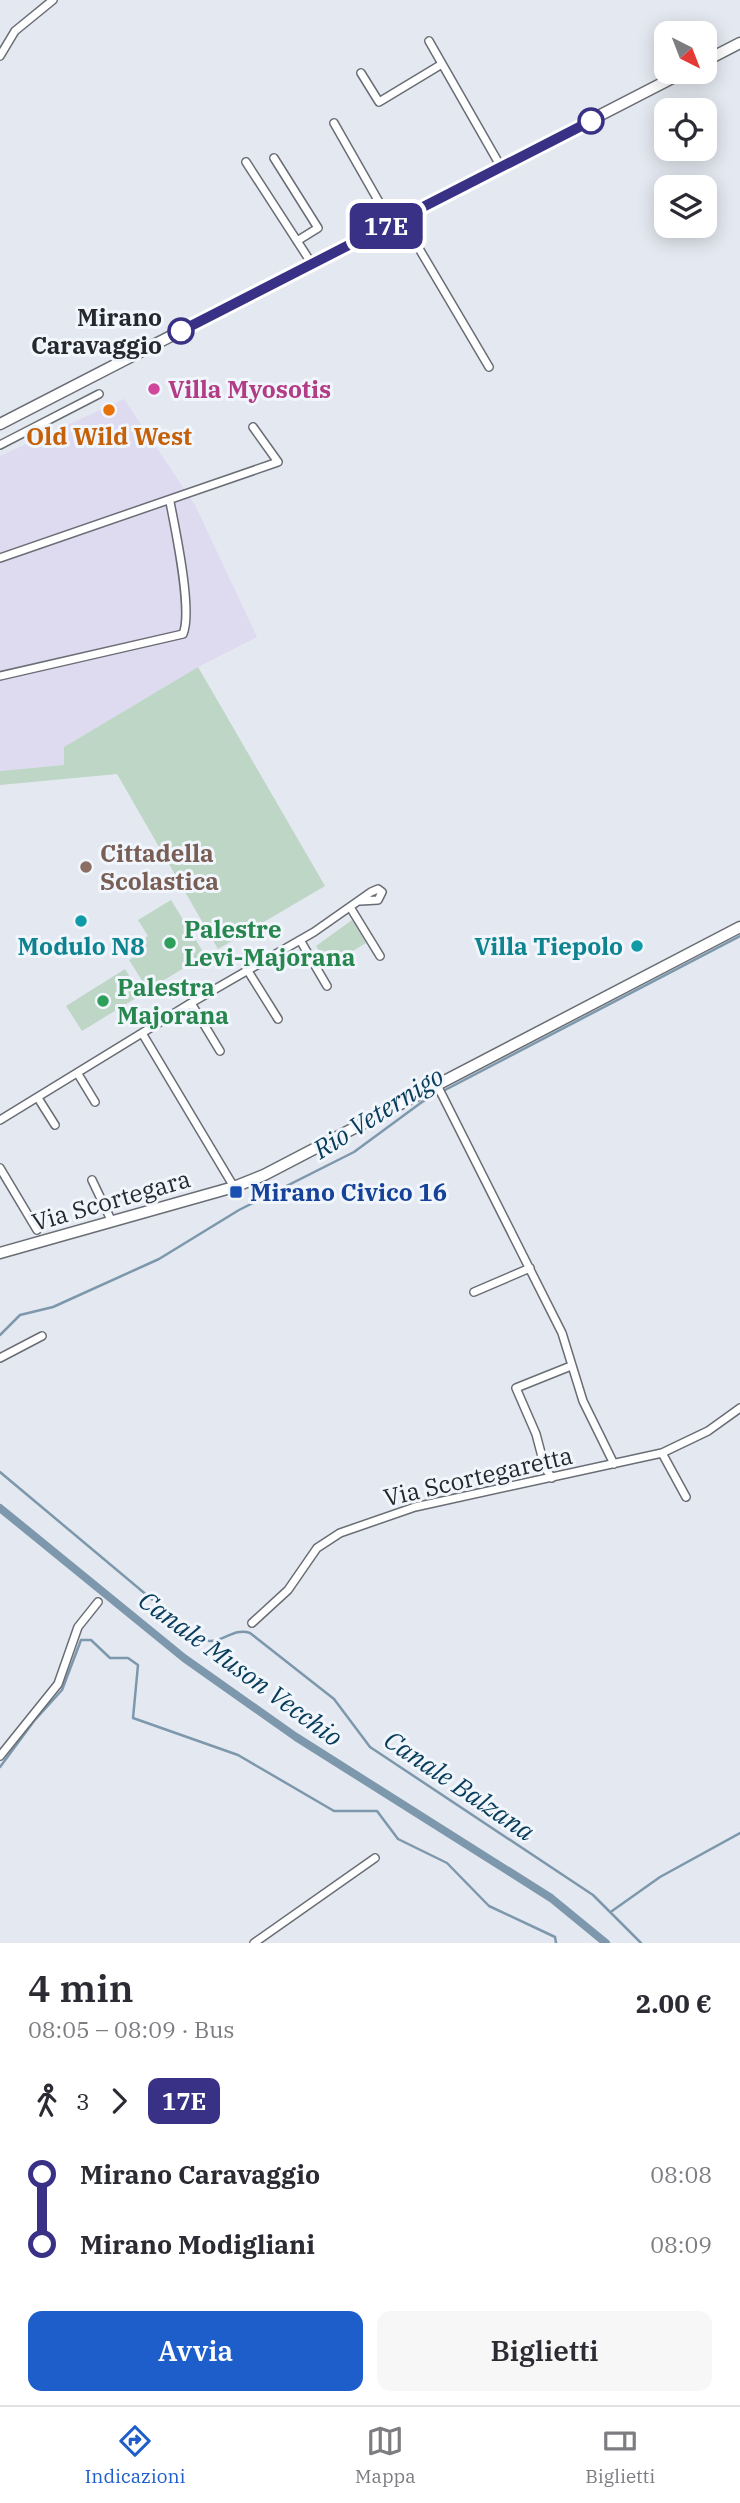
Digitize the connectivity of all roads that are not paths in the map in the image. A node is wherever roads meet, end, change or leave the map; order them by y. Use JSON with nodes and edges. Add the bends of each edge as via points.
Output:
{"nodes":[{"id":1,"x":53,"y":0,"type":"edge"},
{"id":2,"x":429,"y":41,"type":"dead end"},
{"id":3,"x":740,"y":43,"type":"edge"},
{"id":4,"x":718,"y":54,"type":"edge"},
{"id":5,"x":0,"y":56,"type":"edge"},
{"id":6,"x":442,"y":64,"type":"junction"},
{"id":7,"x":361,"y":73,"type":"dead end"},
{"id":8,"x":661,"y":84,"type":"edge"},
{"id":9,"x":334,"y":123,"type":"dead end"},
{"id":10,"x":274,"y":158,"type":"dead end"},
{"id":11,"x":246,"y":162,"type":"dead end"},
{"id":12,"x":501,"y":167,"type":"junction"},
{"id":13,"x":401,"y":218,"type":"junction"},
{"id":14,"x":391,"y":223,"type":"junction"},
{"id":15,"x":297,"y":241,"type":"junction"},
{"id":16,"x":312,"y":264,"type":"junction"},
{"id":17,"x":489,"y":367,"type":"dead end"},
{"id":18,"x":99,"y":394,"type":"dead end"},
{"id":19,"x":0,"y":424,"type":"edge"},
{"id":20,"x":254,"y":427,"type":"dead end"},
{"id":21,"x":0,"y":445,"type":"edge"},
{"id":22,"x":170,"y":502,"type":"junction"},
{"id":23,"x":0,"y":558,"type":"edge"},
{"id":24,"x":0,"y":676,"type":"edge"},
{"id":25,"x":360,"y":901,"type":"dead end"},
{"id":26,"x":350,"y":907,"type":"junction"},
{"id":27,"x":740,"y":927,"type":"edge"},
{"id":28,"x":300,"y":940,"type":"junction"},
{"id":29,"x":380,"y":956,"type":"dead end"},
{"id":30,"x":248,"y":971,"type":"junction"},
{"id":31,"x":327,"y":986,"type":"dead end"},
{"id":32,"x":191,"y":1003,"type":"junction"},
{"id":33,"x":278,"y":1018,"type":"dead end"},
{"id":34,"x":142,"y":1033,"type":"junction"},
{"id":35,"x":220,"y":1051,"type":"dead end"},
{"id":36,"x":78,"y":1074,"type":"junction"},
{"id":37,"x":437,"y":1085,"type":"junction"},
{"id":38,"x":38,"y":1098,"type":"junction"},
{"id":39,"x":95,"y":1102,"type":"dead end"},
{"id":40,"x":0,"y":1121,"type":"edge"},
{"id":41,"x":55,"y":1125,"type":"dead end"},
{"id":42,"x":0,"y":1168,"type":"edge"},
{"id":43,"x":92,"y":1180,"type":"dead end"},
{"id":44,"x":234,"y":1187,"type":"junction"},
{"id":45,"x":113,"y":1222,"type":"junction"},
{"id":46,"x":37,"y":1230,"type":"dead end"},
{"id":47,"x":0,"y":1253,"type":"edge"},
{"id":48,"x":530,"y":1268,"type":"junction"},
{"id":49,"x":474,"y":1293,"type":"dead end"},
{"id":50,"x":42,"y":1336,"type":"dead end"},
{"id":51,"x":0,"y":1359,"type":"edge"},
{"id":52,"x":571,"y":1366,"type":"junction"},
{"id":53,"x":740,"y":1408,"type":"edge"},
{"id":54,"x":662,"y":1453,"type":"junction"},
{"id":55,"x":614,"y":1464,"type":"junction"},
{"id":56,"x":552,"y":1478,"type":"junction"},
{"id":57,"x":686,"y":1497,"type":"dead end"},
{"id":58,"x":99,"y":1602,"type":"dead end"},
{"id":59,"x":252,"y":1623,"type":"dead end"},
{"id":60,"x":0,"y":1756,"type":"edge"},
{"id":61,"x":375,"y":1858,"type":"dead end"},
{"id":62,"x":254,"y":1943,"type":"edge"}],
"edges":[{"from":1,"to":5,"type":"street","via":[[15,31]]},
{"from":2,"to":6,"type":"street"},
{"from":3,"to":4,"type":"street"},
{"from":6,"to":7,"type":"street","via":[[379,102]]},
{"from":6,"to":12,"type":"street"},
{"from":8,"to":12,"type":"street"},
{"from":9,"to":14,"type":"street"},
{"from":10,"to":15,"type":"street","via":[[318,228]]},
{"from":11,"to":15,"type":"street"},
{"from":12,"to":13,"type":"street"},
{"from":13,"to":14,"type":"street"},
{"from":13,"to":17,"type":"street"},
{"from":14,"to":16,"type":"street"},
{"from":15,"to":16,"type":"street"},
{"from":16,"to":19,"type":"street"},
{"from":18,"to":21,"type":"street"},
{"from":20,"to":22,"type":"street","via":[[278,462]]},
{"from":22,"to":23,"type":"street"},
{"from":22,"to":24,"type":"street","via":[[184,598],[183,634]]},
{"from":25,"to":26,"type":"street"},
{"from":26,"to":28,"type":"street"},
{"from":26,"to":29,"type":"street"},
{"from":27,"to":37,"type":"street","name":"Via Scortegara"},
{"from":28,"to":30,"type":"street"},
{"from":28,"to":31,"type":"street"},
{"from":30,"to":32,"type":"street"},
{"from":30,"to":33,"type":"street"},
{"from":32,"to":34,"type":"street"},
{"from":32,"to":35,"type":"street"},
{"from":34,"to":36,"type":"street"},
{"from":34,"to":44,"type":"street","name":"Via Scortegara"},
{"from":36,"to":38,"type":"street"},
{"from":36,"to":39,"type":"street"},
{"from":37,"to":44,"type":"street","name":"Via Scortegara"},
{"from":37,"to":48,"type":"street"},
{"from":38,"to":40,"type":"street"},
{"from":38,"to":41,"type":"street"},
{"from":42,"to":46,"type":"street"},
{"from":43,"to":45,"type":"street"},
{"from":44,"to":45,"type":"street","name":"Via Scortegara"},
{"from":45,"to":47,"type":"street","name":"Via Scortegara"},
{"from":48,"to":49,"type":"street"},
{"from":48,"to":52,"type":"street","via":[[562,1332]]},
{"from":50,"to":51,"type":"street"},
{"from":52,"to":55,"type":"street"},
{"from":52,"to":56,"type":"street","via":[[516,1388]]},
{"from":53,"to":54,"type":"street","name":"Via Scortegaretta","via":[[709,1431]]},
{"from":54,"to":55,"type":"street","name":"Via Scortegaretta"},
{"from":54,"to":57,"type":"street"},
{"from":55,"to":56,"type":"street","name":"Via Scortegaretta"},
{"from":56,"to":59,"type":"street","name":"Via Scortegaretta","via":[[398,1511],[331,1537],[310,1555],[288,1590]]},
{"from":58,"to":60,"type":"street","via":[[78,1627],[58,1684]]},
{"from":61,"to":62,"type":"street"}]}
